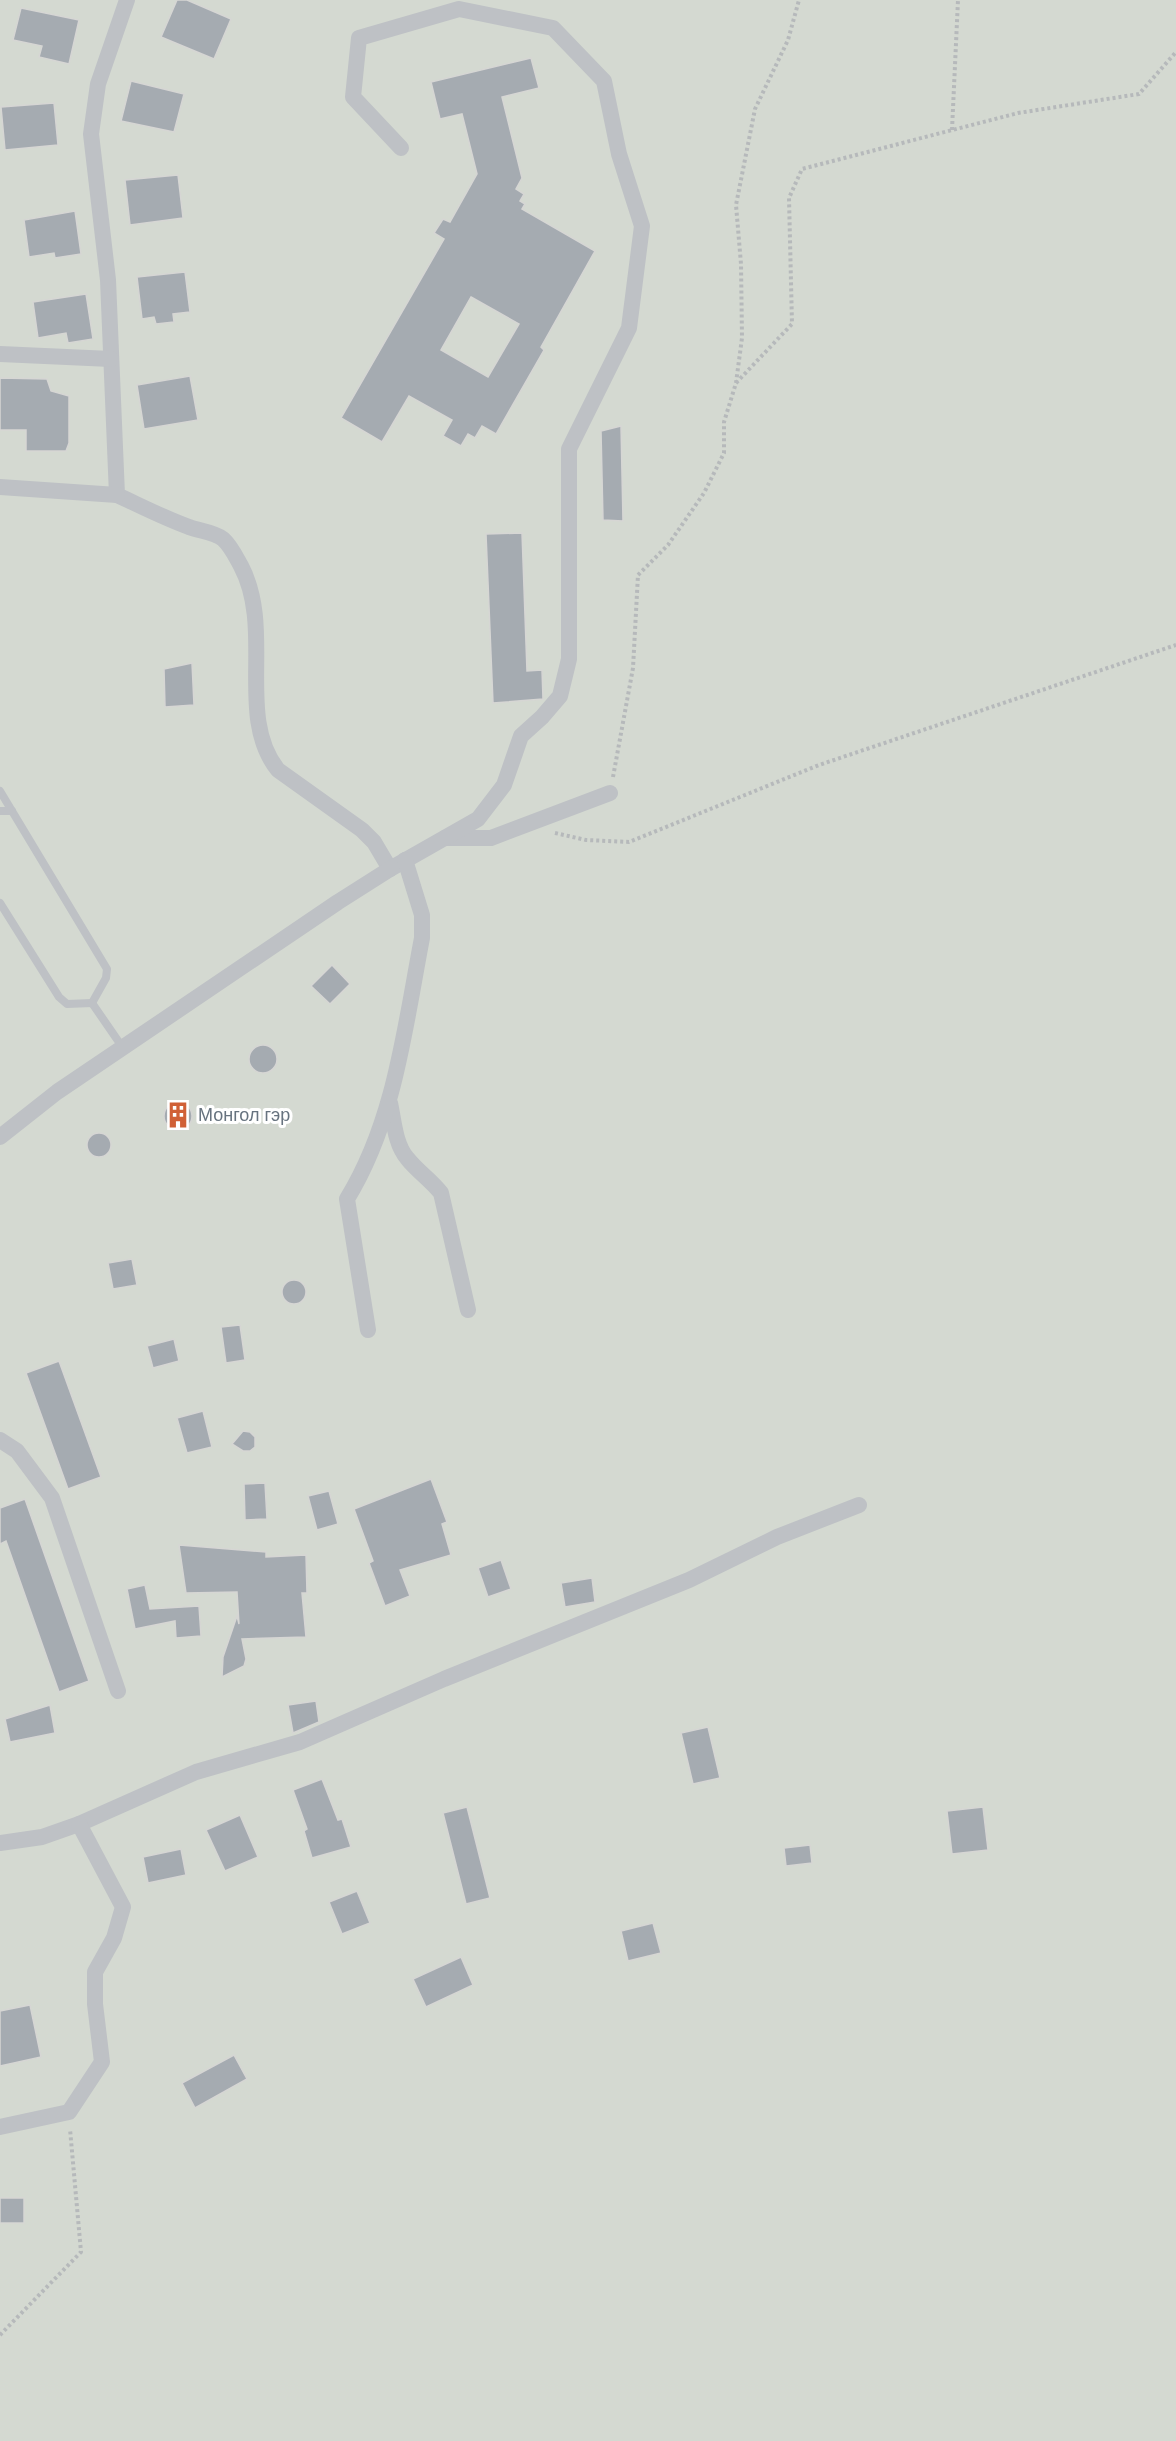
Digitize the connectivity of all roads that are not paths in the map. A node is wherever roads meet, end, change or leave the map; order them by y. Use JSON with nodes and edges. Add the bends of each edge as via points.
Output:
{"nodes":[{"id":1,"x":127,"y":0,"type":"edge"},
{"id":2,"x":401,"y":148,"type":"dead end"},
{"id":3,"x":0,"y":354,"type":"edge"},
{"id":4,"x":111,"y":359,"type":"junction"},
{"id":5,"x":0,"y":488,"type":"edge"},
{"id":6,"x":117,"y":495,"type":"junction"},
{"id":7,"x":0,"y":791,"type":"edge"},
{"id":8,"x":610,"y":793,"type":"road end"},
{"id":9,"x":0,"y":811,"type":"edge"},
{"id":10,"x":12,"y":811,"type":"junction"},
{"id":11,"x":445,"y":838,"type":"junction"},
{"id":12,"x":398,"y":864,"type":"junction"},
{"id":13,"x":0,"y":903,"type":"edge"},
{"id":14,"x":92,"y":1003,"type":"junction"},
{"id":15,"x":123,"y":1048,"type":"junction"},
{"id":16,"x":390,"y":1103,"type":"junction"},
{"id":17,"x":0,"y":1137,"type":"edge"},
{"id":18,"x":468,"y":1310,"type":"dead end"},
{"id":19,"x":368,"y":1330,"type":"dead end"},
{"id":20,"x":0,"y":1440,"type":"edge"},
{"id":21,"x":859,"y":1504,"type":"dead end"},
{"id":22,"x":118,"y":1691,"type":"dead end"},
{"id":23,"x":79,"y":1824,"type":"junction"},
{"id":24,"x":0,"y":1843,"type":"edge"},
{"id":25,"x":0,"y":2127,"type":"edge"}],
"edges":[{"from":1,"to":4,"type":"street","via":[[98,84],[91,134],[102,211]]},
{"from":2,"to":11,"type":"street","via":[[353,97],[359,38],[459,9],[553,28],[604,81],[619,154],[642,226],[629,328],[569,449],[569,659],[560,696],[521,736],[504,785],[478,819]]},
{"from":3,"to":4,"type":"street"},
{"from":4,"to":6,"type":"street"},
{"from":5,"to":6,"type":"street"},
{"from":6,"to":12,"type":"street","via":[[222,539],[234,552],[254,602],[258,632],[257,709],[262,743],[269,759],[278,770],[362,830]]},
{"from":7,"to":10,"type":"lane"},
{"from":8,"to":11,"type":"street","via":[[491,838]]},
{"from":9,"to":10,"type":"lane"},
{"from":10,"to":14,"type":"lane","via":[[107,969]]},
{"from":11,"to":12,"type":"street"},
{"from":12,"to":15,"type":"street"},
{"from":12,"to":16,"type":"street","via":[[422,915],[422,938]]},
{"from":13,"to":14,"type":"lane","via":[[59,997],[67,1004]]},
{"from":14,"to":15,"type":"lane"},
{"from":15,"to":17,"type":"street","via":[[37,1106]]},
{"from":16,"to":18,"type":"street","via":[[399,1144],[407,1158],[441,1193]]},
{"from":16,"to":19,"type":"street","via":[[348,1199]]},
{"from":20,"to":22,"type":"street","via":[[17,1451],[52,1498]]},
{"from":21,"to":23,"type":"street","via":[[777,1537],[689,1580],[300,1742],[196,1772]]},
{"from":23,"to":24,"type":"street","via":[[42,1837]]},
{"from":23,"to":25,"type":"street","via":[[123,1907],[114,1938],[95,1972],[102,2061],[69,2112]]}]}
